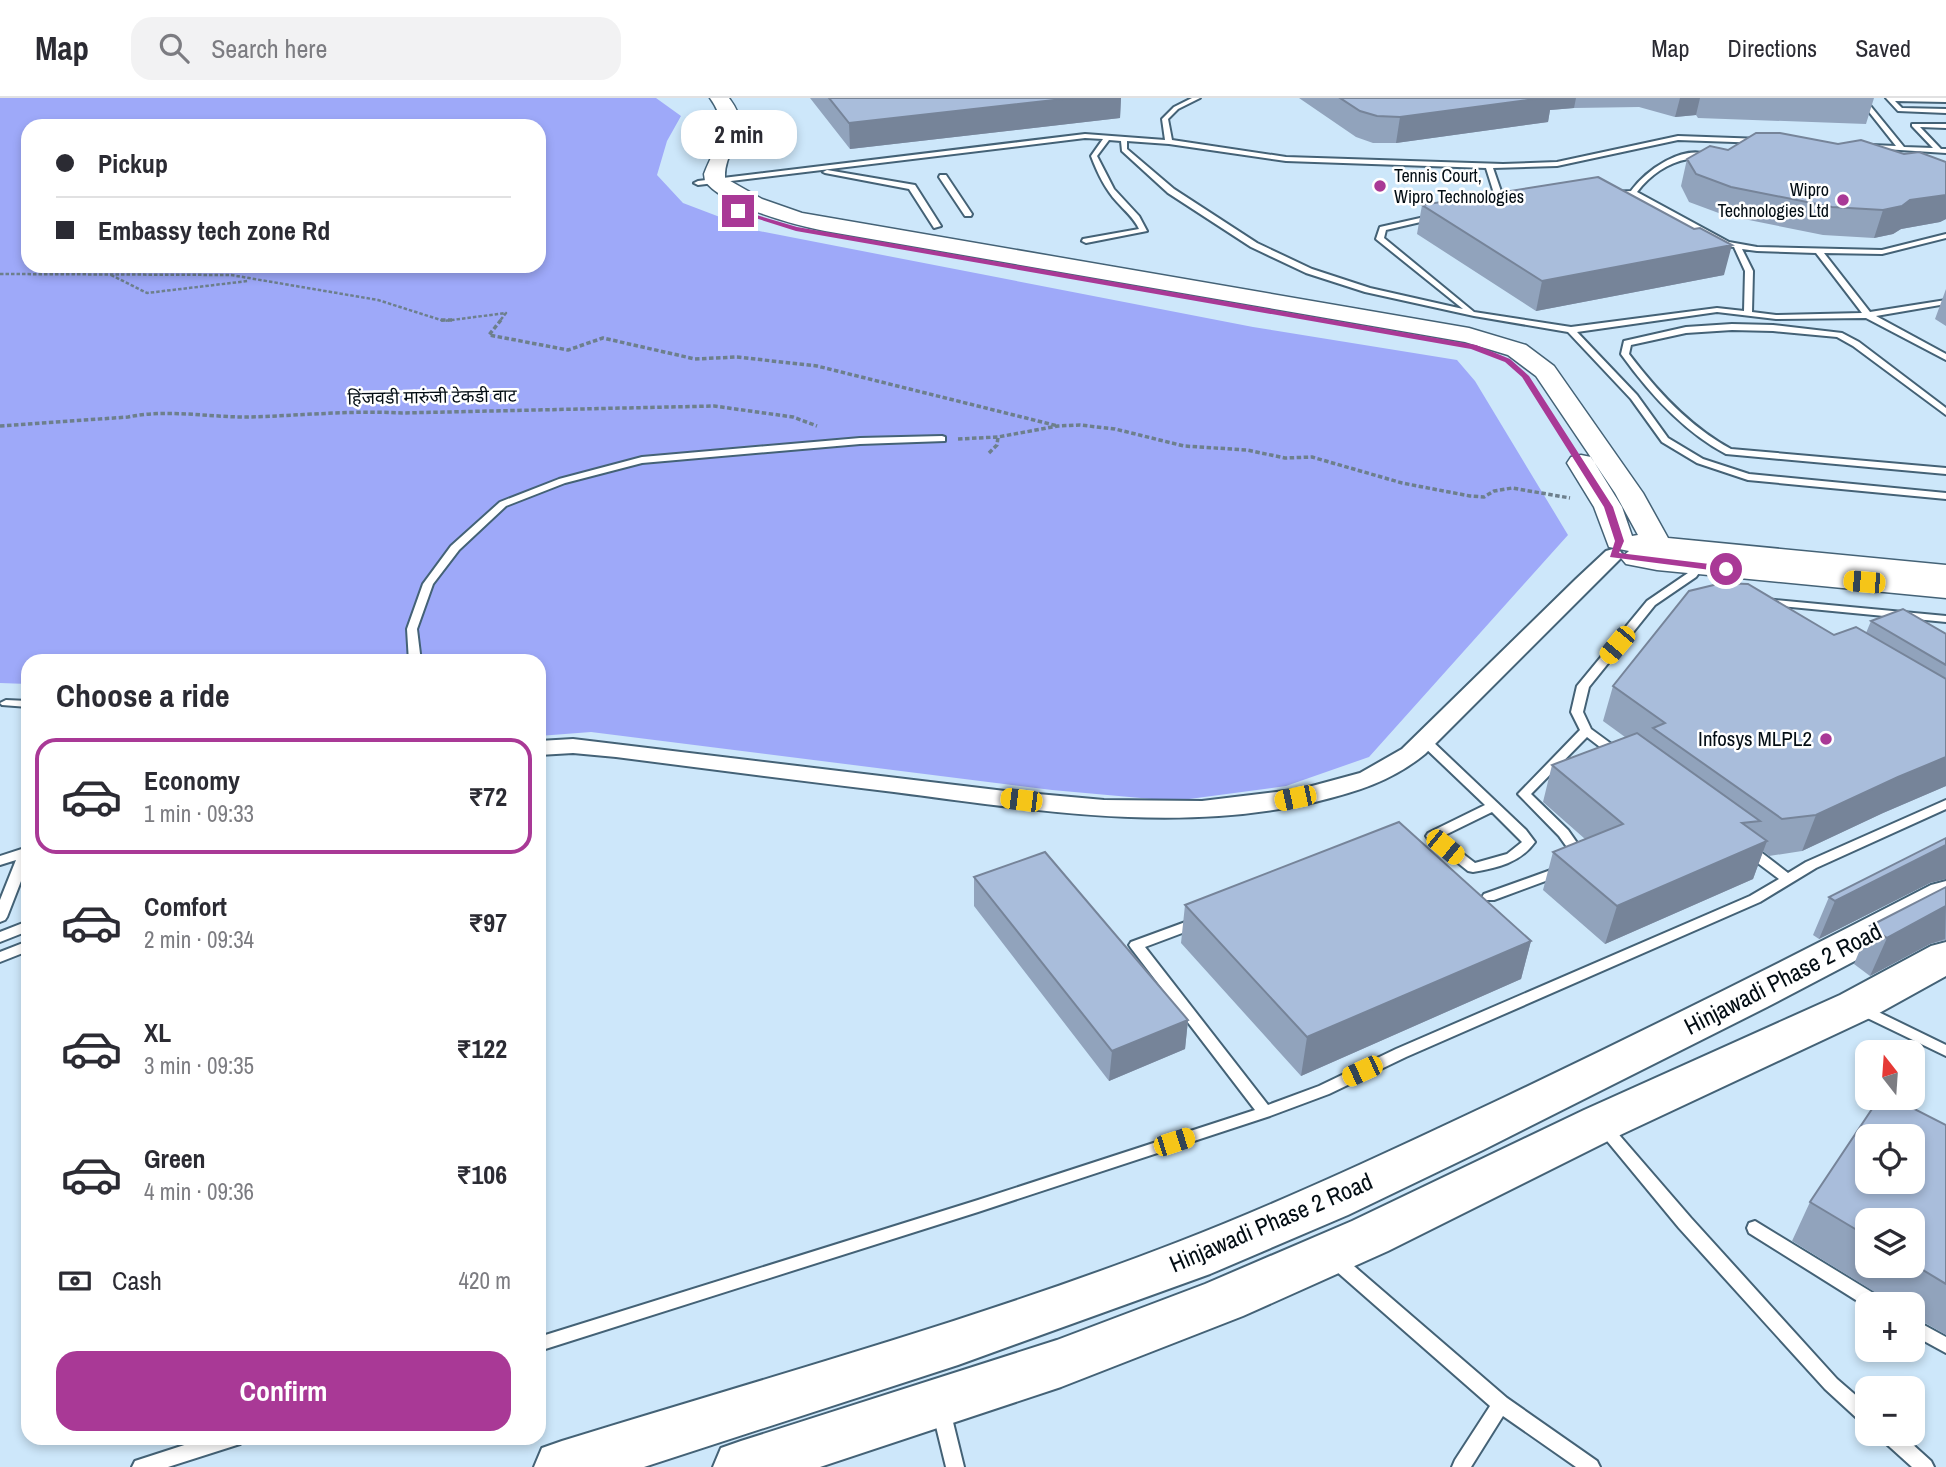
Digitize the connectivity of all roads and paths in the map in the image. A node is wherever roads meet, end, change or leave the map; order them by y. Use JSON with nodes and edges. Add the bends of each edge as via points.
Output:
{"nodes":[{"id":1,"x":697,"y":98,"type":"edge"},
{"id":2,"x":719,"y":98,"type":"edge"},
{"id":3,"x":1197,"y":98,"type":"edge"},
{"id":4,"x":1861,"y":98,"type":"edge"},
{"id":5,"x":1946,"y":100,"type":"edge"},
{"id":6,"x":1900,"y":110,"type":"junction"},
{"id":7,"x":1946,"y":111,"type":"edge"},
{"id":8,"x":1914,"y":125,"type":"junction"},
{"id":9,"x":1946,"y":126,"type":"edge"},
{"id":10,"x":1108,"y":137,"type":"junction"},
{"id":11,"x":1124,"y":138,"type":"junction"},
{"id":12,"x":1929,"y":140,"type":"junction"},
{"id":13,"x":1768,"y":141,"type":"edge"},
{"id":14,"x":1946,"y":141,"type":"edge"},
{"id":15,"x":1169,"y":142,"type":"junction"},
{"id":16,"x":1861,"y":146,"type":"edge"},
{"id":17,"x":1902,"y":149,"type":"junction"},
{"id":18,"x":1942,"y":151,"type":"edge"},
{"id":19,"x":1712,"y":155,"type":"edge"},
{"id":20,"x":1489,"y":166,"type":"junction"},
{"id":21,"x":817,"y":169,"type":"junction"},
{"id":22,"x":943,"y":177,"type":"dead end"},
{"id":23,"x":707,"y":182,"type":"junction"},
{"id":24,"x":1633,"y":193,"type":"junction"},
{"id":25,"x":1599,"y":194,"type":"edge"},
{"id":26,"x":1512,"y":202,"type":"edge"},
{"id":27,"x":1502,"y":203,"type":"junction"},
{"id":28,"x":1490,"y":205,"type":"edge"},
{"id":29,"x":968,"y":214,"type":"dead end"},
{"id":30,"x":1439,"y":215,"type":"edge"},
{"id":31,"x":937,"y":226,"type":"dead end"},
{"id":32,"x":1946,"y":236,"type":"edge"},
{"id":33,"x":1086,"y":242,"type":"dead end"},
{"id":34,"x":1737,"y":246,"type":"junction"},
{"id":35,"x":1819,"y":251,"type":"junction"},
{"id":36,"x":0,"y":274,"type":"edge"},
{"id":37,"x":110,"y":275,"type":"junction"},
{"id":38,"x":256,"y":280,"type":"junction"},
{"id":39,"x":1946,"y":302,"type":"edge"},
{"id":40,"x":1748,"y":312,"type":"junction"},
{"id":41,"x":1474,"y":314,"type":"junction"},
{"id":42,"x":1868,"y":315,"type":"junction"},
{"id":43,"x":1571,"y":330,"type":"junction"},
{"id":44,"x":1946,"y":357,"type":"edge"},
{"id":45,"x":1634,"y":397,"type":"junction"},
{"id":46,"x":1664,"y":398,"type":"junction"},
{"id":47,"x":1946,"y":412,"type":"edge"},
{"id":48,"x":0,"y":426,"type":"edge"},
{"id":49,"x":1058,"y":426,"type":"junction"},
{"id":50,"x":998,"y":437,"type":"junction"},
{"id":51,"x":942,"y":439,"type":"joint"},
{"id":52,"x":860,"y":441,"type":"junction"},
{"id":53,"x":989,"y":453,"type":"dead end"},
{"id":54,"x":1946,"y":471,"type":"edge"},
{"id":55,"x":1946,"y":496,"type":"edge"},
{"id":56,"x":1608,"y":507,"type":"junction"},
{"id":57,"x":1616,"y":548,"type":"junction"},
{"id":58,"x":1658,"y":554,"type":"junction"},
{"id":59,"x":1699,"y":566,"type":"junction"},
{"id":60,"x":1946,"y":575,"type":"edge"},
{"id":61,"x":1946,"y":589,"type":"edge"},
{"id":62,"x":1667,"y":593,"type":"junction"},
{"id":63,"x":1680,"y":594,"type":"dead end"},
{"id":64,"x":1781,"y":616,"type":"edge"},
{"id":65,"x":1946,"y":619,"type":"edge"},
{"id":66,"x":414,"y":654,"type":"edge"},
{"id":67,"x":21,"y":704,"type":"edge"},
{"id":68,"x":2,"y":705,"type":"edge"},
{"id":69,"x":1586,"y":731,"type":"junction"},
{"id":70,"x":1426,"y":742,"type":"junction"},
{"id":71,"x":546,"y":748,"type":"edge"},
{"id":72,"x":1631,"y":764,"type":"edge"},
{"id":73,"x":1946,"y":804,"type":"edge"},
{"id":74,"x":1493,"y":806,"type":"junction"},
{"id":75,"x":1732,"y":838,"type":"edge"},
{"id":76,"x":21,"y":853,"type":"edge"},
{"id":77,"x":0,"y":861,"type":"edge"},
{"id":78,"x":21,"y":866,"type":"edge"},
{"id":79,"x":1788,"y":879,"type":"junction"},
{"id":80,"x":1946,"y":895,"type":"edge"},
{"id":81,"x":1489,"y":897,"type":"dead end"},
{"id":82,"x":0,"y":917,"type":"edge"},
{"id":83,"x":1211,"y":917,"type":"edge"},
{"id":84,"x":21,"y":929,"type":"edge"},
{"id":85,"x":0,"y":937,"type":"edge"},
{"id":86,"x":21,"y":949,"type":"edge"},
{"id":87,"x":0,"y":957,"type":"edge"},
{"id":88,"x":1946,"y":957,"type":"edge"},
{"id":89,"x":1856,"y":1006,"type":"junction"},
{"id":90,"x":1946,"y":1051,"type":"edge"},
{"id":91,"x":1265,"y":1112,"type":"junction"},
{"id":92,"x":1601,"y":1123,"type":"junction"},
{"id":93,"x":1755,"y":1228,"type":"dead end"},
{"id":94,"x":1329,"y":1255,"type":"junction"},
{"id":95,"x":1858,"y":1292,"type":"edge"},
{"id":96,"x":1925,"y":1333,"type":"edge"},
{"id":97,"x":546,"y":1342,"type":"edge"},
{"id":98,"x":1946,"y":1346,"type":"edge"},
{"id":99,"x":939,"y":1403,"type":"junction"},
{"id":100,"x":1501,"y":1404,"type":"junction"},
{"id":101,"x":1855,"y":1405,"type":"edge"},
{"id":102,"x":212,"y":1445,"type":"edge"},
{"id":103,"x":1902,"y":1446,"type":"edge"},
{"id":104,"x":1461,"y":1466,"type":"edge"},
{"id":105,"x":141,"y":1467,"type":"edge"},
{"id":106,"x":562,"y":1467,"type":"edge"},
{"id":107,"x":741,"y":1467,"type":"edge"},
{"id":108,"x":954,"y":1467,"type":"edge"},
{"id":109,"x":1591,"y":1467,"type":"edge"},
{"id":110,"x":1925,"y":1467,"type":"edge"}],
"edges":[{"from":1,"to":23,"type":"street","via":[[712,113],[715,126],[696,166],[695,174]]},
{"from":2,"to":23,"type":"street","via":[[733,125]]},
{"from":3,"to":15,"type":"lane","via":[[1165,119]]},
{"from":4,"to":17,"type":"lane"},
{"from":5,"to":6,"type":"lane","via":[[1889,99]]},
{"from":6,"to":7,"type":"lane"},
{"from":6,"to":8,"type":"lane"},
{"from":8,"to":9,"type":"lane"},
{"from":8,"to":12,"type":"lane"},
{"from":10,"to":11,"type":"lane"},
{"from":10,"to":21,"type":"lane","via":[[1085,136]]},
{"from":10,"to":33,"type":"lane","via":[[1094,156],[1101,174],[1140,220],[1143,231]]},
{"from":11,"to":15,"type":"lane"},
{"from":11,"to":41,"type":"lane","via":[[1124,150],[1171,191],[1254,245],[1309,271],[1368,290]]},
{"from":12,"to":14,"type":"lane"},
{"from":12,"to":18,"type":"lane"},
{"from":13,"to":20,"type":"lane","via":[[1678,138],[1557,164]]},
{"from":15,"to":20,"type":"lane","via":[[1286,159]]},
{"from":16,"to":17,"type":"lane"},
{"from":17,"to":18,"type":"lane"},
{"from":19,"to":24,"type":"lane","via":[[1657,166]]},
{"from":20,"to":27,"type":"lane"},
{"from":21,"to":23,"type":"lane"},
{"from":21,"to":31,"type":"lane","via":[[912,187]]},
{"from":22,"to":29,"type":"lane"},
{"from":23,"to":56,"type":"street","via":[[721,203],[796,229],[1473,346],[1508,360],[1525,376]]},
{"from":23,"to":58,"type":"street","via":[[801,220],[1502,344],[1545,371],[1629,493]]},
{"from":24,"to":25,"type":"lane"},
{"from":24,"to":34,"type":"lane","via":[[1692,227]]},
{"from":26,"to":27,"type":"lane"},
{"from":27,"to":28,"type":"lane"},
{"from":30,"to":41,"type":"lane","via":[[1383,229],[1380,239]]},
{"from":32,"to":35,"type":"lane","via":[[1882,252]]},
{"from":34,"to":35,"type":"lane"},
{"from":34,"to":40,"type":"lane","via":[[1749,271]]},
{"from":35,"to":42,"type":"lane"},
{"from":36,"to":37,"type":"path"},
{"from":37,"to":38,"type":"path","via":[[231,275]]},
{"from":37,"to":38,"type":"path","via":[[147,293]]},
{"from":38,"to":49,"type":"path","via":[[378,300],[444,321],[506,313],[489,335],[568,349],[603,338],[695,359],[737,357],[817,366]]},
{"from":39,"to":42,"type":"lane"},
{"from":40,"to":42,"type":"lane","via":[[1776,317]]},
{"from":40,"to":43,"type":"lane","via":[[1717,310]]},
{"from":41,"to":43,"type":"lane"},
{"from":42,"to":44,"type":"lane"},
{"from":43,"to":45,"type":"lane"},
{"from":45,"to":46,"type":"lane"},
{"from":45,"to":55,"type":"lane","via":[[1665,440],[1700,461],[1748,477]]},
{"from":46,"to":47,"type":"lane","via":[[1625,354],[1627,343],[1686,330],[1773,328],[1814,331],[1848,340]]},
{"from":46,"to":54,"type":"lane","via":[[1710,443],[1729,452]]},
{"from":48,"to":52,"type":"path","name":"हिंजवडी मारुंजी टेकडी वाट","via":[[148,413],[245,417],[714,405],[793,417]]},
{"from":49,"to":50,"type":"path"},
{"from":49,"to":56,"type":"path","via":[[1115,429],[1184,446],[1312,457],[1402,483],[1470,496],[1484,497],[1512,488]]},
{"from":50,"to":51,"type":"path"},
{"from":50,"to":53,"type":"path"},
{"from":51,"to":52,"type":"lane"},
{"from":52,"to":66,"type":"lane","via":[[642,460],[562,481],[503,504],[455,548],[428,584],[412,629]]},
{"from":56,"to":57,"type":"street"},
{"from":57,"to":58,"type":"street"},
{"from":57,"to":70,"type":"street"},
{"from":58,"to":59,"type":"street"},
{"from":58,"to":60,"type":"street"},
{"from":59,"to":61,"type":"street"},
{"from":59,"to":62,"type":"lane"},
{"from":62,"to":63,"type":"lane"},
{"from":62,"to":69,"type":"lane","via":[[1651,603],[1583,686],[1577,712]]},
{"from":64,"to":65,"type":"lane","via":[[1758,601]]},
{"from":67,"to":68,"type":"lane"},
{"from":69,"to":72,"type":"lane"},
{"from":69,"to":81,"type":"lane","via":[[1524,794],[1565,837],[1578,854],[1578,862]]},
{"from":70,"to":71,"type":"street","via":[[1377,776],[1335,789],[1234,808],[1178,811],[1075,807],[616,750]]},
{"from":70,"to":74,"type":"lane"},
{"from":73,"to":79,"type":"lane"},
{"from":74,"to":74,"type":"lane","via":[[1529,842],[1522,852],[1473,868],[1432,836]]},
{"from":75,"to":79,"type":"lane"},
{"from":76,"to":77,"type":"lane"},
{"from":78,"to":82,"type":"lane"},
{"from":79,"to":91,"type":"lane","via":[[1755,899]]},
{"from":80,"to":106,"type":"main road","name":"Hinjawadi Phase 2 Road","via":[[1789,978],[1461,1139],[1196,1257],[1038,1317]]},
{"from":83,"to":91,"type":"lane","via":[[1136,945]]},
{"from":84,"to":85,"type":"lane"},
{"from":86,"to":87,"type":"lane"},
{"from":88,"to":89,"type":"main road"},
{"from":89,"to":90,"type":"lane"},
{"from":89,"to":92,"type":"main road"},
{"from":91,"to":97,"type":"lane"},
{"from":92,"to":94,"type":"main road"},
{"from":92,"to":101,"type":"lane","via":[[1685,1223]]},
{"from":93,"to":95,"type":"lane"},
{"from":94,"to":99,"type":"main road","via":[[1073,1358]]},
{"from":94,"to":100,"type":"lane"},
{"from":96,"to":98,"type":"lane"},
{"from":99,"to":107,"type":"main road"},
{"from":99,"to":108,"type":"lane"},
{"from":100,"to":104,"type":"lane"},
{"from":100,"to":109,"type":"lane"},
{"from":102,"to":105,"type":"lane"},
{"from":103,"to":110,"type":"lane"}]}
